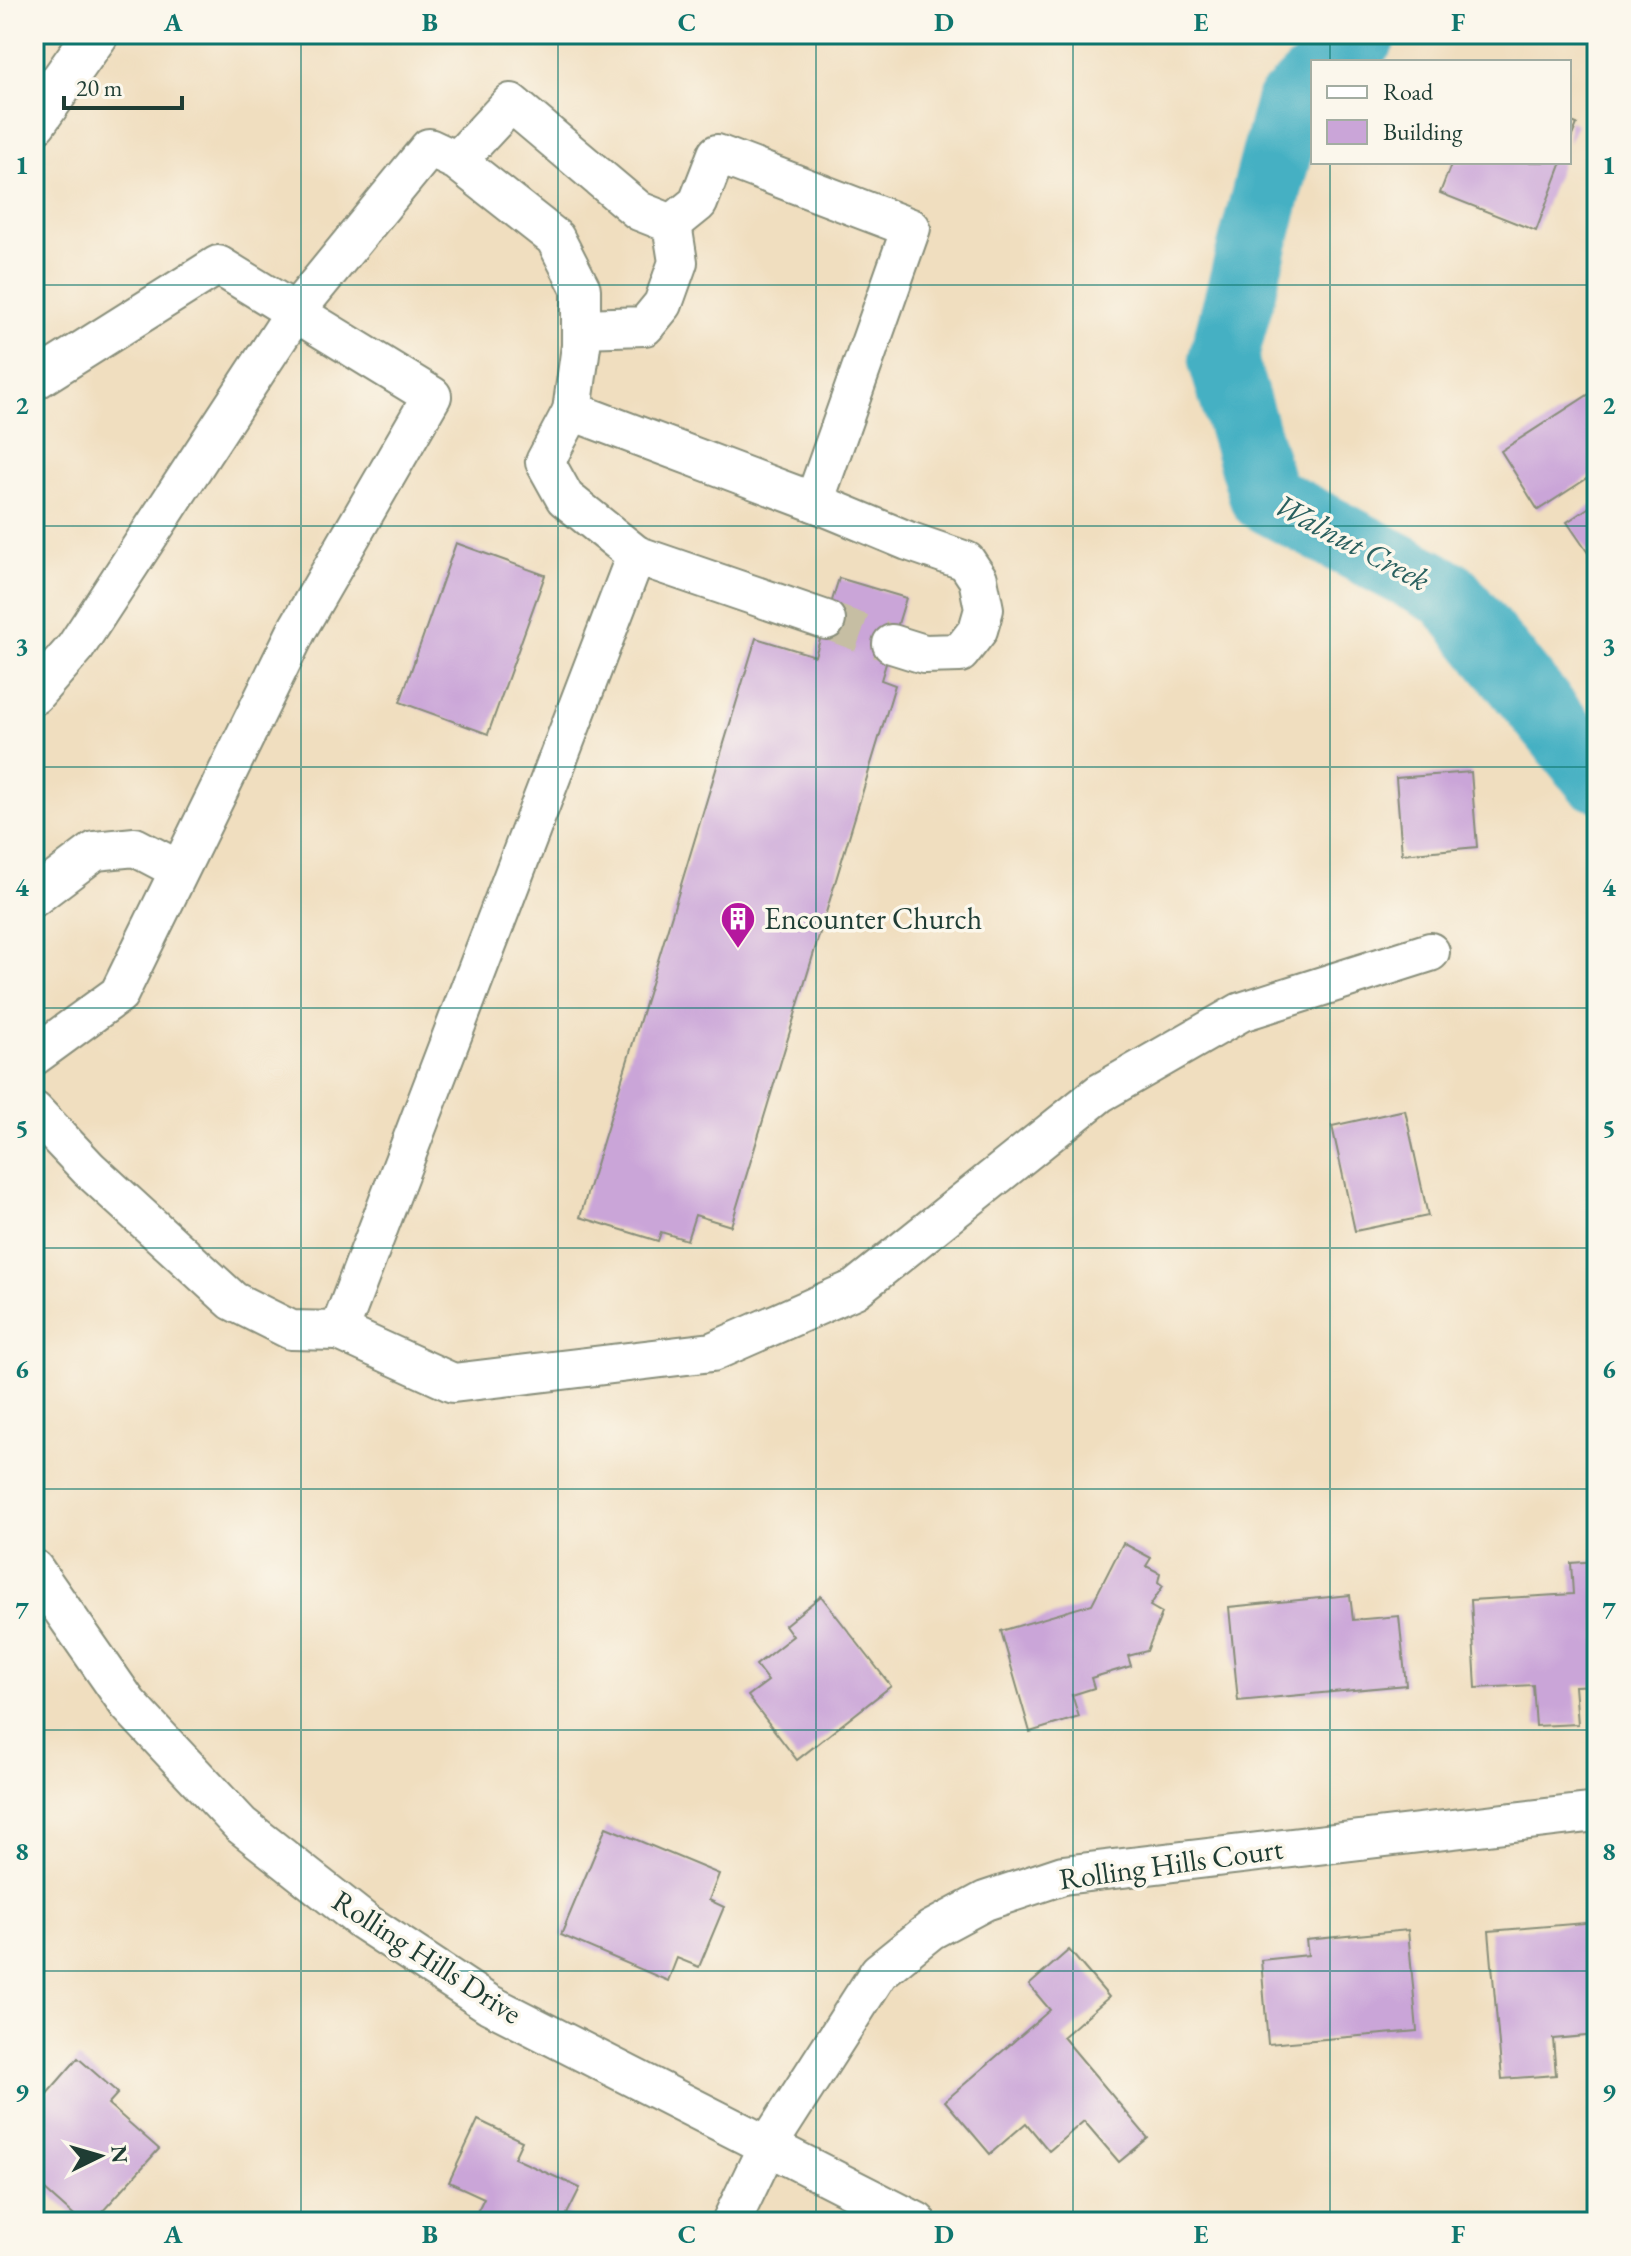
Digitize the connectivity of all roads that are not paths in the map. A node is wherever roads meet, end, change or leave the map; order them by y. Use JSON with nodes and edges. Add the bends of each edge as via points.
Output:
{"nodes":[{"id":1,"x":96,"y":34,"type":"edge"},
{"id":2,"x":34,"y":122,"type":"edge"},
{"id":3,"x":457,"y":161,"type":"junction"},
{"id":4,"x":672,"y":224,"type":"junction"},
{"id":5,"x":295,"y":312,"type":"junction"},
{"id":6,"x":581,"y":328,"type":"junction"},
{"id":7,"x":34,"y":381,"type":"edge"},
{"id":8,"x":572,"y":411,"type":"junction"},
{"id":9,"x":814,"y":502,"type":"junction"},
{"id":10,"x":636,"y":555,"type":"junction"},
{"id":11,"x":826,"y":620,"type":"tunnel mouth"},
{"id":12,"x":892,"y":644,"type":"tunnel mouth"},
{"id":13,"x":34,"y":695,"type":"edge"},
{"id":14,"x":179,"y":870,"type":"junction"},
{"id":15,"x":34,"y":897,"type":"edge"},
{"id":16,"x":1430,"y":952,"type":"dead end"},
{"id":17,"x":34,"y":1056,"type":"edge"},
{"id":18,"x":34,"y":1111,"type":"edge"},
{"id":19,"x":339,"y":1331,"type":"junction"},
{"id":20,"x":34,"y":1569,"type":"edge"},
{"id":21,"x":1597,"y":1812,"type":"edge"},
{"id":22,"x":768,"y":2145,"type":"junction"},
{"id":23,"x":731,"y":2222,"type":"edge"},
{"id":24,"x":917,"y":2222,"type":"edge"}],
"edges":[{"from":1,"to":2,"type":"main road"},
{"from":3,"to":4,"type":"street","via":[[511,103],[639,211]]},
{"from":3,"to":5,"type":"street","via":[[429,148]]},
{"from":3,"to":6,"type":"street","via":[[555,238],[581,289]]},
{"from":4,"to":6,"type":"street","via":[[678,262],[663,304],[645,326]]},
{"from":4,"to":9,"type":"street","via":[[698,203],[717,154],[911,228]]},
{"from":5,"to":7,"type":"street","via":[[218,265]]},
{"from":5,"to":13,"type":"street","via":[[75,648]]},
{"from":5,"to":14,"type":"street","via":[[432,396],[298,628]]},
{"from":6,"to":8,"type":"street"},
{"from":8,"to":9,"type":"street"},
{"from":8,"to":10,"type":"street","via":[[545,462],[565,498]]},
{"from":9,"to":12,"type":"street","via":[[966,561],[978,579],[984,609],[978,630],[960,653],[924,654]]},
{"from":10,"to":11,"type":"street"},
{"from":10,"to":19,"type":"street"},
{"from":14,"to":15,"type":"street","via":[[135,847],[95,851]]},
{"from":14,"to":17,"type":"street","via":[[119,994]]},
{"from":16,"to":19,"type":"street","via":[[1241,1012],[1100,1093],[855,1289],[712,1352],[453,1383]]},
{"from":18,"to":19,"type":"street","via":[[233,1301],[291,1330]]},
{"from":20,"to":22,"type":"street","name":"Rolling Hills Drive","via":[[128,1704],[210,1792],[241,1825],[363,1921],[489,2004]]},
{"from":21,"to":22,"type":"street","name":"Rolling Hills Court","via":[[1063,1875],[985,1901],[931,1930],[879,1972]]},
{"from":22,"to":23,"type":"street","name":"Rolling Hills Court"},
{"from":22,"to":24,"type":"street","name":"Rolling Hills Drive"}]}
